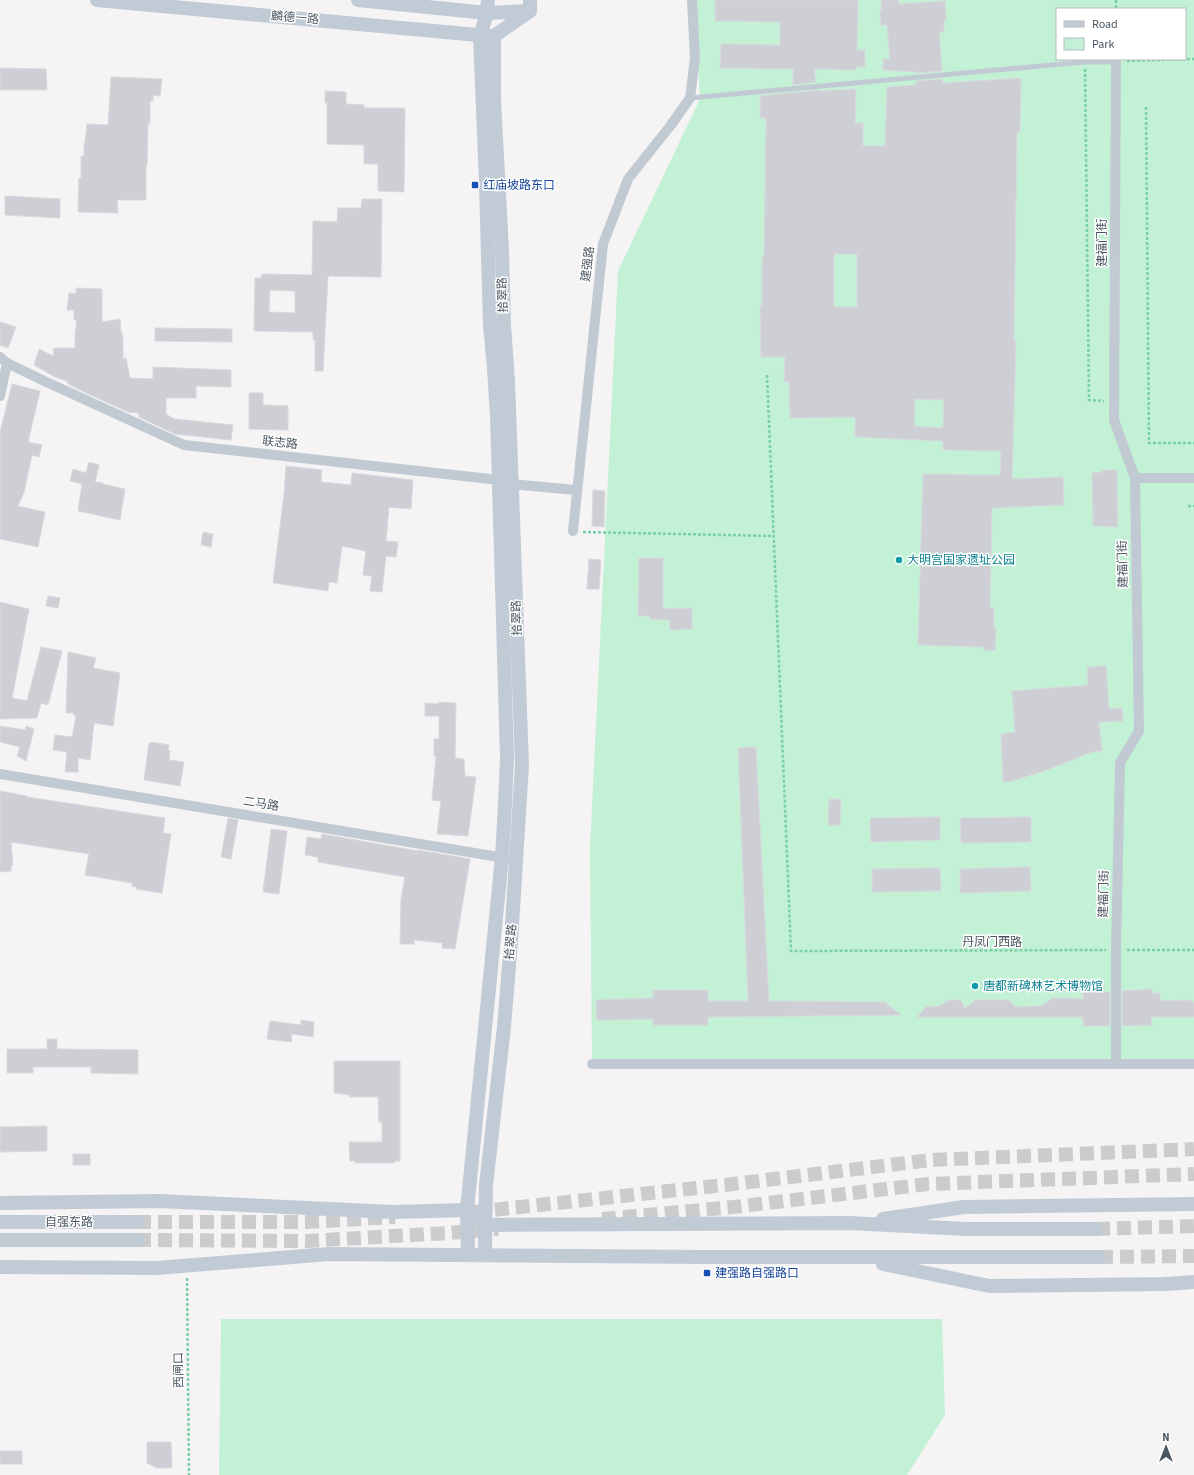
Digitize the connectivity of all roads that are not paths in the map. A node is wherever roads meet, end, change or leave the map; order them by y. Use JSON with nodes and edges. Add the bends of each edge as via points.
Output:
{"nodes":[{"id":1,"x":97,"y":0,"type":"edge"},
{"id":2,"x":358,"y":0,"type":"edge"},
{"id":3,"x":692,"y":0,"type":"edge"},
{"id":4,"x":530,"y":5,"type":"edge"},
{"id":5,"x":488,"y":6,"type":"edge"},
{"id":6,"x":487,"y":36,"type":"junction"},
{"id":7,"x":1116,"y":62,"type":"joint"},
{"id":8,"x":690,"y":98,"type":"junction"},
{"id":9,"x":4,"y":360,"type":"edge"},
{"id":10,"x":0,"y":396,"type":"edge"},
{"id":11,"x":1135,"y":478,"type":"junction"},
{"id":12,"x":1194,"y":478,"type":"edge"},
{"id":13,"x":505,"y":482,"type":"junction"},
{"id":14,"x":576,"y":490,"type":"junction"},
{"id":15,"x":573,"y":531,"type":"road end"},
{"id":16,"x":0,"y":774,"type":"edge"},
{"id":17,"x":502,"y":857,"type":"junction"},
{"id":18,"x":517,"y":860,"type":"junction"},
{"id":19,"x":592,"y":1064,"type":"dead end"},
{"id":20,"x":1116,"y":1064,"type":"junction"},
{"id":21,"x":1194,"y":1064,"type":"edge"},
{"id":22,"x":0,"y":1203,"type":"edge"},
{"id":23,"x":1194,"y":1204,"type":"edge"},
{"id":24,"x":466,"y":1210,"type":"junction"},
{"id":25,"x":0,"y":1222,"type":"edge"},
{"id":26,"x":137,"y":1222,"type":"tunnel mouth"},
{"id":27,"x":849,"y":1223,"type":"junction"},
{"id":28,"x":485,"y":1225,"type":"junction"},
{"id":29,"x":1096,"y":1229,"type":"tunnel mouth"},
{"id":30,"x":0,"y":1240,"type":"edge"},
{"id":31,"x":137,"y":1240,"type":"tunnel mouth"},
{"id":32,"x":485,"y":1254,"type":"junction"},
{"id":33,"x":468,"y":1255,"type":"junction"},
{"id":34,"x":1099,"y":1257,"type":"tunnel mouth"},
{"id":35,"x":855,"y":1258,"type":"junction"},
{"id":36,"x":0,"y":1267,"type":"edge"},
{"id":37,"x":1194,"y":1282,"type":"edge"}],
"edges":[{"from":1,"to":6,"type":"main road","name":"麟德一路"},
{"from":2,"to":5,"type":"main road"},
{"from":3,"to":8,"type":"street","name":"建强路","via":[[695,58]]},
{"from":4,"to":5,"type":"main road"},
{"from":4,"to":6,"type":"main road"},
{"from":5,"to":6,"type":"main road","name":"拾翠路"},
{"from":6,"to":13,"type":"main road","name":"拾翠路","via":[[486,183],[490,325]]},
{"from":7,"to":8,"type":"lane","via":[[1085,62]]},
{"from":7,"to":11,"type":"street","name":"建福门街","via":[[1114,420]]},
{"from":8,"to":14,"type":"street","name":"建强路","via":[[628,179],[603,244]]},
{"from":9,"to":10,"type":"street"},
{"from":9,"to":13,"type":"street","name":"联志路","via":[[184,445]]},
{"from":11,"to":12,"type":"street"},
{"from":11,"to":20,"type":"street","name":"建福门街","via":[[1139,731],[1120,763]]},
{"from":13,"to":14,"type":"street","name":"联志路"},
{"from":13,"to":17,"type":"main road","name":"拾翠路","via":[[507,758]]},
{"from":13,"to":18,"type":"main road","name":"拾翠路","via":[[522,757]]},
{"from":14,"to":15,"type":"street","name":"建强路"},
{"from":16,"to":17,"type":"street","name":"二马路"},
{"from":17,"to":18,"type":"street","name":"二马路"},
{"from":17,"to":24,"type":"main road","name":"拾翠路"},
{"from":18,"to":28,"type":"main road","name":"拾翠路","via":[[504,1027],[486,1185]]},
{"from":19,"to":20,"type":"street"},
{"from":20,"to":21,"type":"street"},
{"from":22,"to":24,"type":"main road","via":[[159,1201],[393,1212]]},
{"from":23,"to":27,"type":"main road","via":[[964,1207]]},
{"from":24,"to":28,"type":"main road"},
{"from":24,"to":33,"type":"main road","name":"拾翠路"},
{"from":25,"to":26,"type":"main road","name":"自强东路"},
{"from":27,"to":28,"type":"main road"},
{"from":27,"to":29,"type":"main road","via":[[966,1229]]},
{"from":28,"to":32,"type":"main road","name":"拾翠路"},
{"from":30,"to":31,"type":"main road","name":"自强东路"},
{"from":32,"to":33,"type":"main road"},
{"from":32,"to":35,"type":"main road"},
{"from":33,"to":36,"type":"main road","via":[[329,1254],[156,1268]]},
{"from":34,"to":35,"type":"main road"},
{"from":35,"to":37,"type":"main road","via":[[989,1286]]}]}
